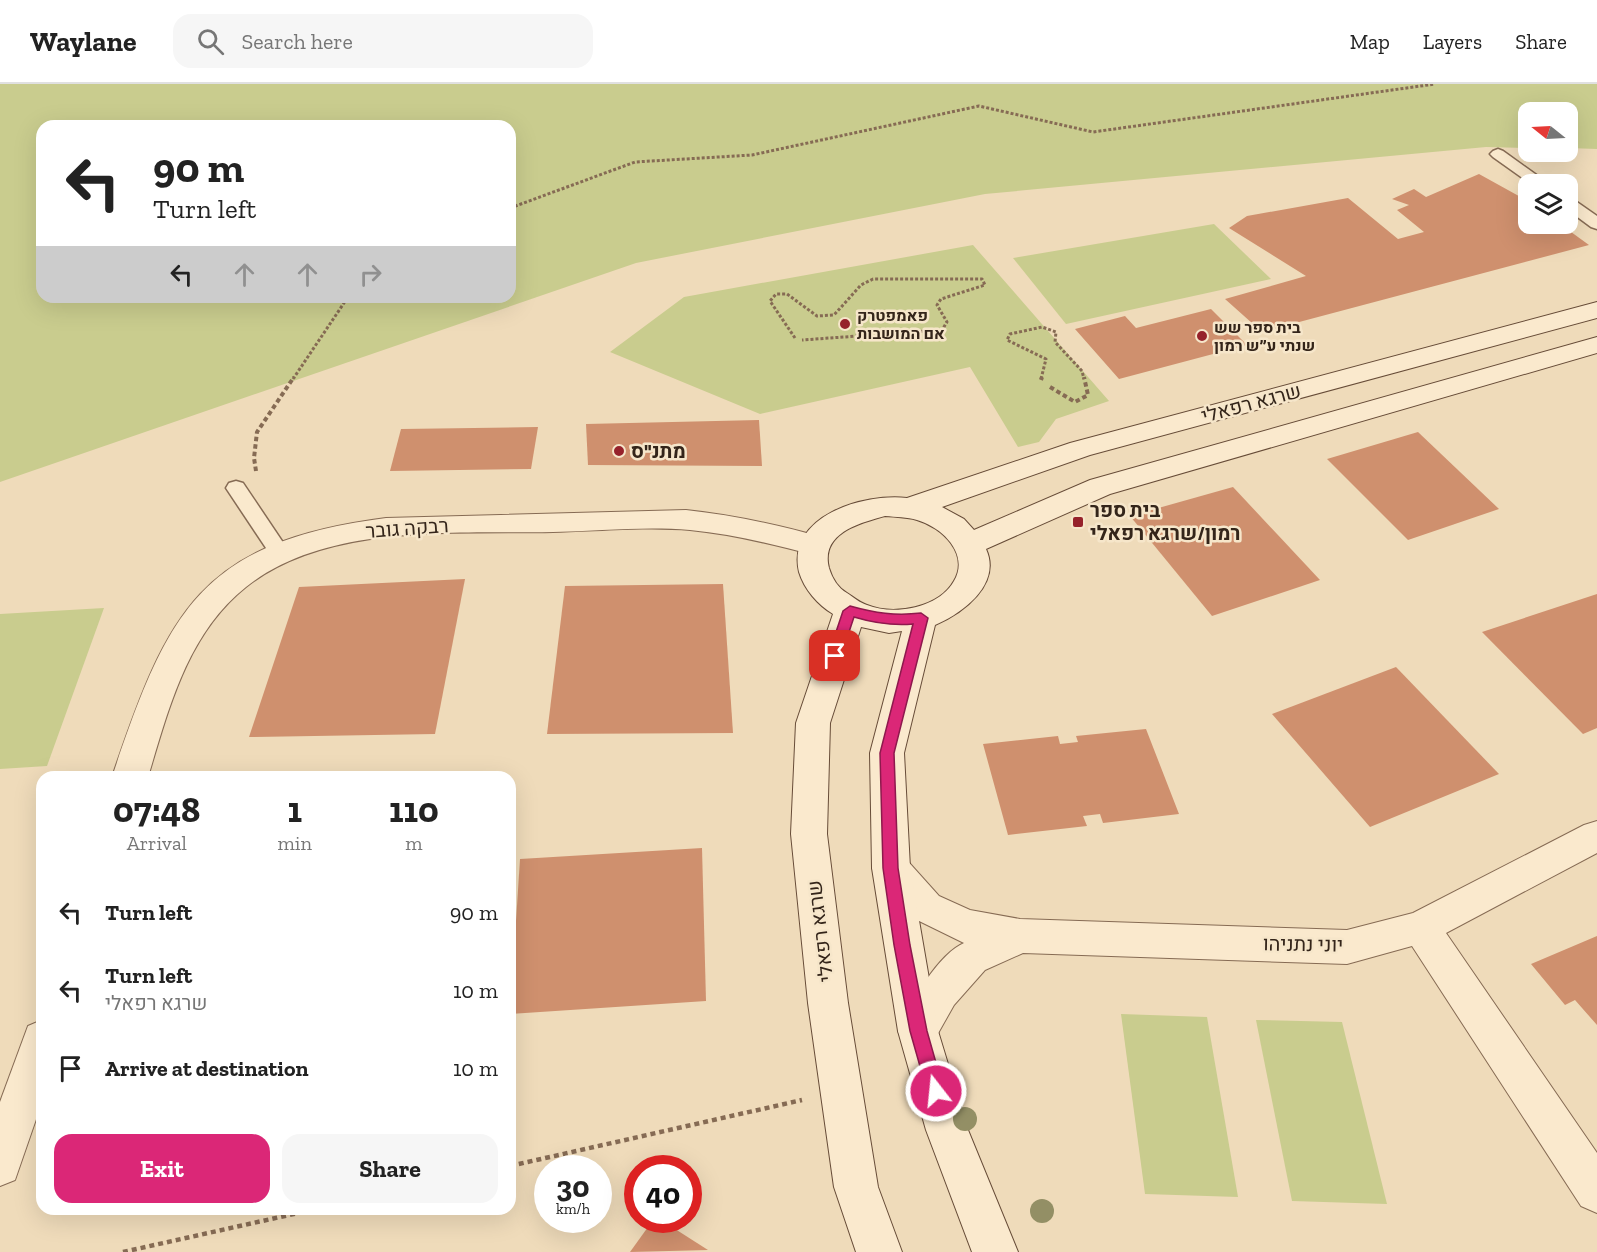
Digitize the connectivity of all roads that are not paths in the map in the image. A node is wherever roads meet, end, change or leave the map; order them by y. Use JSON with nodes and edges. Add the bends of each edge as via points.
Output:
{"nodes":[{"id":1,"x":1498,"y":154,"type":"dead end"},
{"id":2,"x":1527,"y":174,"type":"edge"},
{"id":3,"x":1578,"y":210,"type":"edge"},
{"id":4,"x":1597,"y":224,"type":"edge"},
{"id":5,"x":1597,"y":310,"type":"edge"},
{"id":6,"x":1597,"y":345,"type":"edge"},
{"id":7,"x":236,"y":488,"type":"dead end"},
{"id":8,"x":909,"y":508,"type":"junction"},
{"id":9,"x":969,"y":544,"type":"junction"},
{"id":10,"x":814,"y":545,"type":"junction"},
{"id":11,"x":279,"y":552,"type":"junction"},
{"id":12,"x":850,"y":611,"type":"junction"},
{"id":13,"x":921,"y":618,"type":"junction"},
{"id":14,"x":132,"y":771,"type":"edge"},
{"id":15,"x":1597,"y":836,"type":"edge"},
{"id":16,"x":891,"y":868,"type":"junction"},
{"id":17,"x":1421,"y":927,"type":"junction"},
{"id":18,"x":1020,"y":936,"type":"junction"},
{"id":19,"x":918,"y":1031,"type":"junction"},
{"id":20,"x":36,"y":1058,"type":"edge"},
{"id":21,"x":0,"y":1165,"type":"edge"},
{"id":22,"x":1597,"y":1191,"type":"edge"},
{"id":23,"x":879,"y":1252,"type":"edge"},
{"id":24,"x":995,"y":1252,"type":"edge"}],
"edges":[{"from":1,"to":2,"type":"lane"},
{"from":3,"to":4,"type":"lane"},
{"from":5,"to":8,"type":"street","name":"שרגא רפאלי","via":[[1080,449]]},
{"from":6,"to":9,"type":"street","name":"שרגא רפאלי","via":[[1100,487]]},
{"from":7,"to":11,"type":"lane"},
{"from":8,"to":9,"type":"street","via":[[934,515],[954,527]]},
{"from":8,"to":10,"type":"street","via":[[885,506],[841,518],[824,530]]},
{"from":9,"to":13,"type":"street","via":[[975,561],[973,579],[963,596],[945,609]]},
{"from":10,"to":11,"type":"street","name":"רבקה גובר","via":[[721,523],[651,520],[374,529],[318,538]]},
{"from":10,"to":12,"type":"street","via":[[811,563],[816,582],[830,598]]},
{"from":11,"to":14,"type":"street","name":"רבקה גובר","via":[[240,575],[203,609],[160,688]]},
{"from":12,"to":13,"type":"street","via":[[897,621]]},
{"from":12,"to":23,"type":"street","name":"שרגא רפאלי","via":[[813,723],[809,834],[828,1003],[856,1187]]},
{"from":13,"to":16,"type":"street","via":[[887,753]]},
{"from":15,"to":17,"type":"street","name":"יוני נתניהו"},
{"from":16,"to":18,"type":"street","name":"יוני נתניהו","via":[[926,907],[964,926]]},
{"from":16,"to":19,"type":"street"},
{"from":17,"to":18,"type":"street","name":"יוני נתניהו","via":[[1347,947]]},
{"from":17,"to":22,"type":"street"},
{"from":18,"to":19,"type":"street","name":"יוני נתניהו","via":[[971,958],[940,992]]},
{"from":19,"to":24,"type":"street","via":[[947,1130]]},
{"from":20,"to":21,"type":"street"}]}
